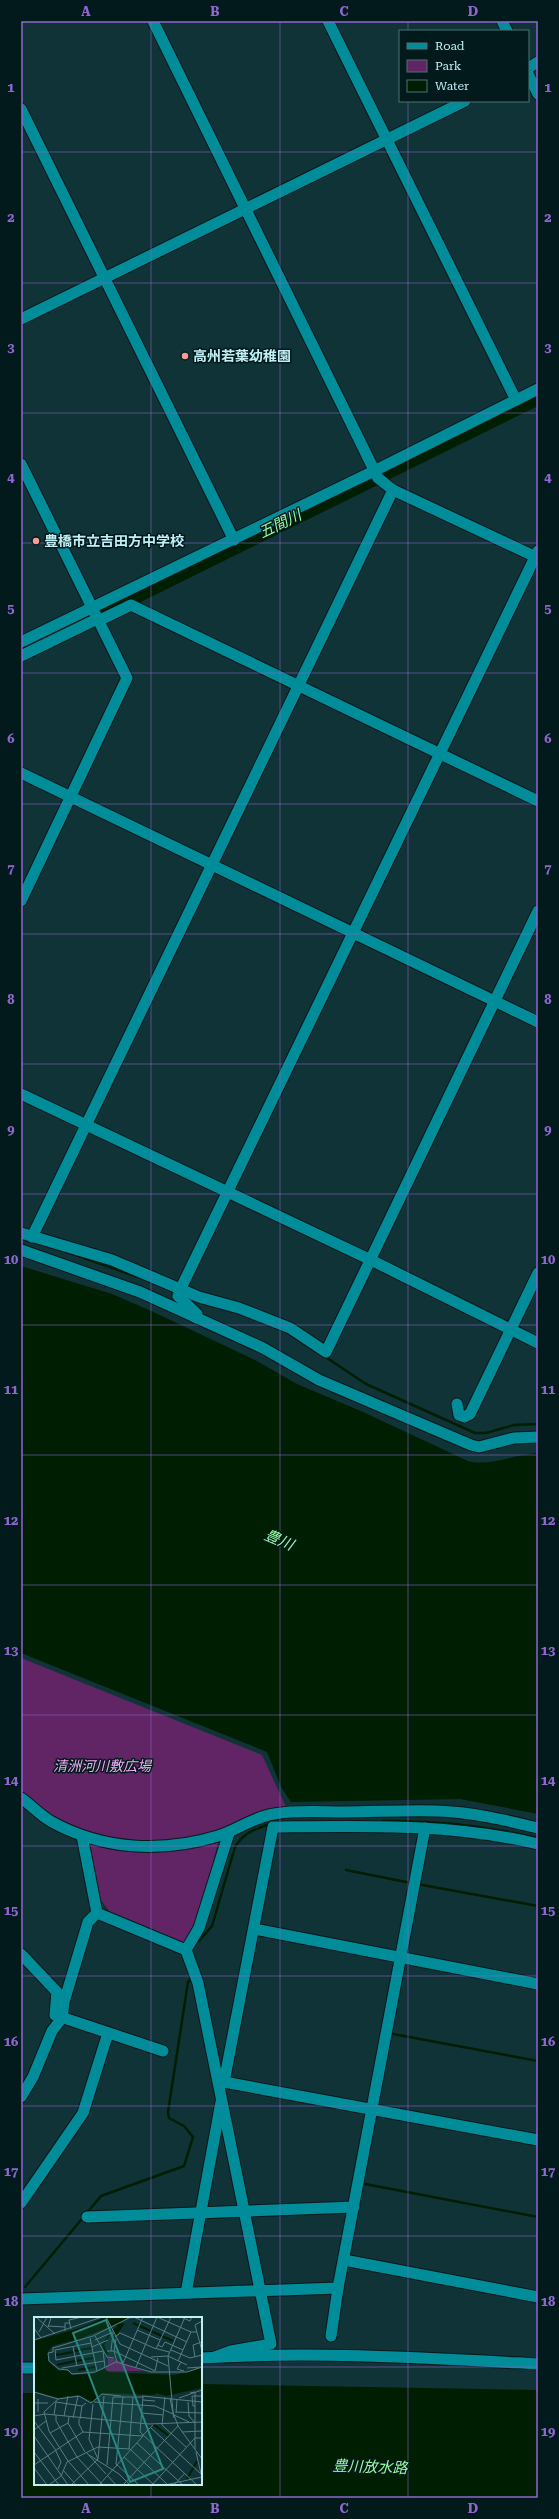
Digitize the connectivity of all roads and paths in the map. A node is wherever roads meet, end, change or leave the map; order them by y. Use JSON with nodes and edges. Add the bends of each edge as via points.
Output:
{"nodes":[{"id":1,"x":153,"y":21,"type":"edge"},
{"id":2,"x":328,"y":21,"type":"edge"},
{"id":3,"x":502,"y":21,"type":"edge"},
{"id":4,"x":506,"y":30,"type":"edge"},
{"id":5,"x":538,"y":62,"type":"edge"},
{"id":6,"x":529,"y":67,"type":"edge"},
{"id":7,"x":529,"y":76,"type":"edge"},
{"id":8,"x":538,"y":94,"type":"edge"},
{"id":9,"x":463,"y":102,"type":"edge"},
{"id":10,"x":21,"y":109,"type":"edge"},
{"id":11,"x":386,"y":140,"type":"junction"},
{"id":12,"x":245,"y":208,"type":"junction"},
{"id":13,"x":104,"y":278,"type":"junction"},
{"id":14,"x":21,"y":319,"type":"edge"},
{"id":15,"x":538,"y":389,"type":"edge"},
{"id":16,"x":516,"y":400,"type":"junction"},
{"id":17,"x":21,"y":464,"type":"edge"},
{"id":18,"x":376,"y":474,"type":"junction"},
{"id":19,"x":393,"y":490,"type":"junction"},
{"id":20,"x":234,"y":540,"type":"junction"},
{"id":21,"x":537,"y":555,"type":"edge"},
{"id":22,"x":96,"y":614,"type":"junction"},
{"id":23,"x":21,"y":642,"type":"edge"},
{"id":24,"x":21,"y":656,"type":"edge"},
{"id":25,"x":299,"y":685,"type":"junction"},
{"id":26,"x":440,"y":754,"type":"junction"},
{"id":27,"x":21,"y":773,"type":"edge"},
{"id":28,"x":71,"y":797,"type":"junction"},
{"id":29,"x":538,"y":801,"type":"edge"},
{"id":30,"x":212,"y":865,"type":"junction"},
{"id":31,"x":21,"y":901,"type":"edge"},
{"id":32,"x":538,"y":912,"type":"edge"},
{"id":33,"x":353,"y":933,"type":"junction"},
{"id":34,"x":494,"y":1001,"type":"junction"},
{"id":35,"x":538,"y":1022,"type":"edge"},
{"id":36,"x":21,"y":1094,"type":"edge"},
{"id":37,"x":86,"y":1126,"type":"junction"},
{"id":38,"x":228,"y":1192,"type":"junction"},
{"id":39,"x":21,"y":1233,"type":"edge"},
{"id":40,"x":32,"y":1237,"type":"junction"},
{"id":41,"x":21,"y":1250,"type":"edge"},
{"id":42,"x":371,"y":1260,"type":"junction"},
{"id":43,"x":538,"y":1273,"type":"edge"},
{"id":44,"x":179,"y":1292,"type":"junction"},
{"id":45,"x":196,"y":1318,"type":"junction"},
{"id":46,"x":510,"y":1329,"type":"junction"},
{"id":47,"x":538,"y":1342,"type":"edge"},
{"id":48,"x":457,"y":1404,"type":"dead end"},
{"id":49,"x":538,"y":1437,"type":"edge"},
{"id":50,"x":21,"y":1798,"type":"edge"},
{"id":51,"x":424,"y":1828,"type":"junction"},
{"id":52,"x":538,"y":1828,"type":"edge"},
{"id":53,"x":229,"y":1833,"type":"junction"},
{"id":54,"x":82,"y":1836,"type":"junction"},
{"id":55,"x":538,"y":1844,"type":"edge"},
{"id":56,"x":97,"y":1913,"type":"junction"},
{"id":57,"x":254,"y":1929,"type":"junction"},
{"id":58,"x":186,"y":1950,"type":"junction"},
{"id":59,"x":21,"y":1954,"type":"edge"},
{"id":60,"x":400,"y":1959,"type":"junction"},
{"id":61,"x":538,"y":1984,"type":"edge"},
{"id":62,"x":62,"y":2018,"type":"junction"},
{"id":63,"x":108,"y":2033,"type":"junction"},
{"id":64,"x":163,"y":2051,"type":"dead end"},
{"id":65,"x":222,"y":2081,"type":"junction"},
{"id":66,"x":21,"y":2097,"type":"edge"},
{"id":67,"x":222,"y":2097,"type":"junction"},
{"id":68,"x":373,"y":2109,"type":"junction"},
{"id":69,"x":538,"y":2140,"type":"edge"},
{"id":70,"x":21,"y":2203,"type":"edge"},
{"id":71,"x":354,"y":2207,"type":"junction"},
{"id":72,"x":245,"y":2212,"type":"junction"},
{"id":73,"x":200,"y":2213,"type":"junction"},
{"id":74,"x":87,"y":2217,"type":"dead end"},
{"id":75,"x":344,"y":2260,"type":"junction"},
{"id":76,"x":338,"y":2288,"type":"junction"},
{"id":77,"x":261,"y":2290,"type":"junction"},
{"id":78,"x":186,"y":2293,"type":"junction"},
{"id":79,"x":538,"y":2297,"type":"edge"},
{"id":80,"x":21,"y":2298,"type":"edge"},
{"id":81,"x":332,"y":2336,"type":"dead end"},
{"id":82,"x":215,"y":2357,"type":"junction"},
{"id":83,"x":202,"y":2358,"type":"edge"},
{"id":84,"x":538,"y":2364,"type":"edge"},
{"id":85,"x":21,"y":2368,"type":"edge"},
{"id":86,"x":34,"y":2368,"type":"edge"}],
"edges":[{"from":1,"to":12,"type":"street"},
{"from":2,"to":11,"type":"street"},
{"from":3,"to":4,"type":"street"},
{"from":5,"to":6,"type":"street"},
{"from":7,"to":8,"type":"street"},
{"from":9,"to":11,"type":"street"},
{"from":10,"to":13,"type":"street"},
{"from":11,"to":12,"type":"street"},
{"from":11,"to":16,"type":"street"},
{"from":12,"to":13,"type":"street"},
{"from":12,"to":18,"type":"street"},
{"from":13,"to":14,"type":"street"},
{"from":13,"to":20,"type":"street"},
{"from":15,"to":16,"type":"street"},
{"from":16,"to":18,"type":"street"},
{"from":17,"to":22,"type":"street"},
{"from":18,"to":19,"type":"street"},
{"from":18,"to":20,"type":"street"},
{"from":19,"to":21,"type":"street"},
{"from":19,"to":25,"type":"street"},
{"from":20,"to":22,"type":"street"},
{"from":21,"to":26,"type":"street"},
{"from":22,"to":23,"type":"street"},
{"from":22,"to":24,"type":"street","via":[[95,620]]},
{"from":22,"to":25,"type":"street","via":[[131,605]]},
{"from":22,"to":28,"type":"street","via":[[127,678]]},
{"from":25,"to":26,"type":"street"},
{"from":25,"to":30,"type":"street"},
{"from":26,"to":29,"type":"street"},
{"from":26,"to":33,"type":"street"},
{"from":27,"to":28,"type":"street"},
{"from":28,"to":30,"type":"street"},
{"from":28,"to":31,"type":"street"},
{"from":30,"to":33,"type":"street"},
{"from":30,"to":37,"type":"street"},
{"from":32,"to":34,"type":"street"},
{"from":33,"to":34,"type":"street"},
{"from":33,"to":38,"type":"street"},
{"from":34,"to":35,"type":"street"},
{"from":34,"to":42,"type":"street"},
{"from":36,"to":37,"type":"street"},
{"from":37,"to":38,"type":"street"},
{"from":37,"to":40,"type":"street"},
{"from":38,"to":42,"type":"street"},
{"from":38,"to":44,"type":"street"},
{"from":39,"to":40,"type":"street"},
{"from":40,"to":44,"type":"street","via":[[112,1260]]},
{"from":41,"to":45,"type":"street","via":[[140,1292]]},
{"from":42,"to":44,"type":"street","via":[[326,1352],[290,1328],[239,1308]]},
{"from":42,"to":46,"type":"street"},
{"from":43,"to":46,"type":"street"},
{"from":44,"to":45,"type":"street","via":[[197,1314]]},
{"from":45,"to":49,"type":"street","via":[[263,1348],[320,1380],[471,1445],[479,1447],[514,1438]]},
{"from":46,"to":47,"type":"street"},
{"from":46,"to":48,"type":"street","via":[[470,1414],[464,1417],[459,1415]]},
{"from":50,"to":54,"type":"street","via":[[50,1821]]},
{"from":51,"to":55,"type":"street","via":[[496,1835]]},
{"from":51,"to":57,"type":"street","via":[[273,1827]]},
{"from":51,"to":60,"type":"street"},
{"from":52,"to":53,"type":"street","via":[[437,1811],[291,1812],[259,1817]]},
{"from":53,"to":54,"type":"street","via":[[181,1845],[163,1846],[115,1844]]},
{"from":53,"to":58,"type":"street","via":[[200,1928]]},
{"from":54,"to":56,"type":"street"},
{"from":56,"to":58,"type":"street"},
{"from":56,"to":62,"type":"street","via":[[88,1922],[64,2002]]},
{"from":57,"to":60,"type":"street"},
{"from":57,"to":65,"type":"street"},
{"from":58,"to":65,"type":"street","via":[[198,1983]]},
{"from":59,"to":62,"type":"street","via":[[54,1987],[57,1992],[55,2016]]},
{"from":60,"to":61,"type":"street"},
{"from":60,"to":68,"type":"street"},
{"from":62,"to":63,"type":"street"},
{"from":62,"to":66,"type":"street","via":[[52,2031],[33,2077]]},
{"from":63,"to":64,"type":"street"},
{"from":63,"to":70,"type":"street","via":[[83,2113]]},
{"from":65,"to":67,"type":"street"},
{"from":65,"to":68,"type":"street"},
{"from":67,"to":72,"type":"street"},
{"from":67,"to":73,"type":"street"},
{"from":68,"to":69,"type":"street"},
{"from":68,"to":71,"type":"street"},
{"from":71,"to":72,"type":"street"},
{"from":71,"to":75,"type":"street"},
{"from":72,"to":73,"type":"street"},
{"from":72,"to":77,"type":"street"},
{"from":73,"to":74,"type":"street"},
{"from":73,"to":78,"type":"street"},
{"from":75,"to":76,"type":"street"},
{"from":75,"to":79,"type":"street"},
{"from":76,"to":77,"type":"street"},
{"from":76,"to":81,"type":"street"},
{"from":77,"to":78,"type":"street"},
{"from":77,"to":82,"type":"street","via":[[271,2344],[231,2351]]},
{"from":78,"to":80,"type":"street"},
{"from":82,"to":83,"type":"street"},
{"from":82,"to":84,"type":"street","via":[[435,2359]]},
{"from":85,"to":86,"type":"street"}]}
